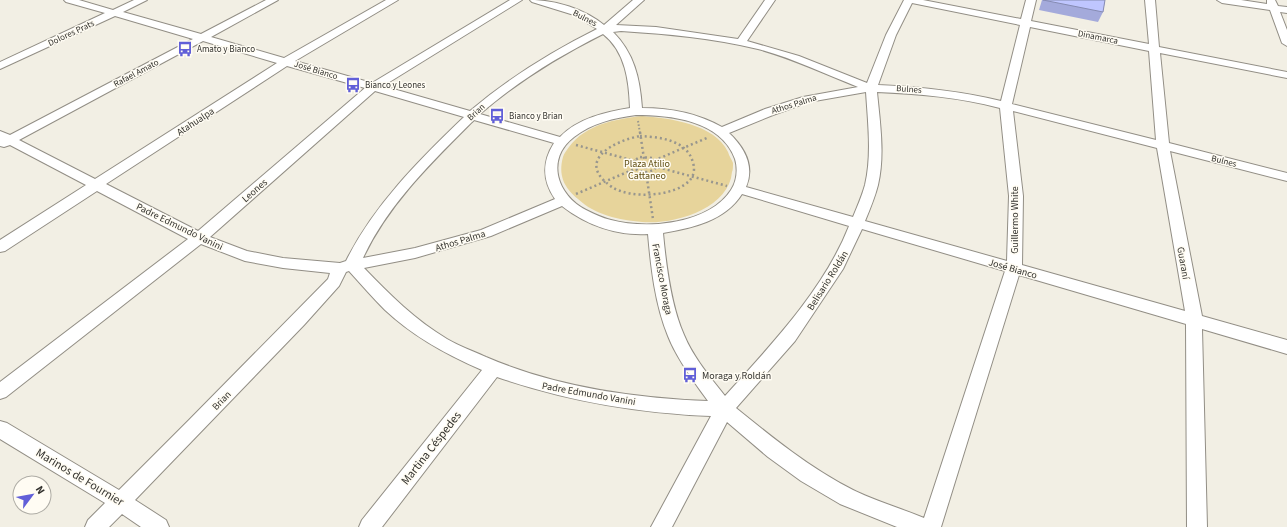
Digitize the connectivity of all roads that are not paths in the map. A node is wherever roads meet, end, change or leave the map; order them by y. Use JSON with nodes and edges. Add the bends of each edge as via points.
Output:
{"nodes":[{"id":1,"x":69,"y":0,"type":"edge"},
{"id":2,"x":142,"y":0,"type":"edge"},
{"id":3,"x":273,"y":0,"type":"edge"},
{"id":4,"x":393,"y":0,"type":"edge"},
{"id":5,"x":517,"y":0,"type":"edge"},
{"id":6,"x":535,"y":0,"type":"edge"},
{"id":7,"x":639,"y":0,"type":"edge"},
{"id":8,"x":770,"y":0,"type":"edge"},
{"id":9,"x":909,"y":0,"type":"edge"},
{"id":10,"x":1031,"y":0,"type":"edge"},
{"id":11,"x":1150,"y":0,"type":"edge"},
{"id":12,"x":1222,"y":0,"type":"edge"},
{"id":13,"x":1272,"y":4,"type":"edge"},
{"id":14,"x":1287,"y":10,"type":"edge"},
{"id":15,"x":116,"y":13,"type":"junction"},
{"id":16,"x":1027,"y":23,"type":"junction"},
{"id":17,"x":606,"y":29,"type":"junction"},
{"id":18,"x":202,"y":38,"type":"junction"},
{"id":19,"x":740,"y":42,"type":"junction"},
{"id":20,"x":1287,"y":43,"type":"edge"},
{"id":21,"x":1155,"y":48,"type":"junction"},
{"id":22,"x":286,"y":61,"type":"junction"},
{"id":23,"x":0,"y":66,"type":"edge"},
{"id":24,"x":1287,"y":75,"type":"edge"},
{"id":25,"x":373,"y":87,"type":"junction"},
{"id":26,"x":871,"y":88,"type":"junction"},
{"id":27,"x":1006,"y":105,"type":"junction"},
{"id":28,"x":636,"y":111,"type":"junction"},
{"id":29,"x":473,"y":114,"type":"junction"},
{"id":30,"x":721,"y":132,"type":"junction"},
{"id":31,"x":4,"y":140,"type":"edge"},
{"id":32,"x":562,"y":141,"type":"junction"},
{"id":33,"x":1163,"y":145,"type":"junction"},
{"id":34,"x":1287,"y":177,"type":"edge"},
{"id":35,"x":98,"y":185,"type":"junction"},
{"id":36,"x":739,"y":189,"type":"junction"},
{"id":37,"x":564,"y":200,"type":"junction"},
{"id":38,"x":858,"y":223,"type":"junction"},
{"id":39,"x":655,"y":229,"type":"junction"},
{"id":40,"x":199,"y":238,"type":"junction"},
{"id":41,"x":0,"y":247,"type":"edge"},
{"id":42,"x":346,"y":267,"type":"junction"},
{"id":43,"x":1014,"y":268,"type":"junction"},
{"id":44,"x":1194,"y":319,"type":"junction"},
{"id":45,"x":1287,"y":347,"type":"edge"},
{"id":46,"x":493,"y":369,"type":"junction"},
{"id":47,"x":0,"y":392,"type":"edge"},
{"id":48,"x":724,"y":409,"type":"junction"},
{"id":49,"x":0,"y":429,"type":"edge"},
{"id":50,"x":121,"y":502,"type":"junction"},
{"id":51,"x":95,"y":527,"type":"edge"},
{"id":52,"x":159,"y":527,"type":"edge"},
{"id":53,"x":369,"y":527,"type":"edge"},
{"id":54,"x":662,"y":527,"type":"edge"},
{"id":55,"x":922,"y":527,"type":"edge"},
{"id":56,"x":931,"y":527,"type":"edge"},
{"id":57,"x":1197,"y":527,"type":"edge"}],
"edges":[{"from":1,"to":15,"type":"street","name":"José Bianco"},
{"from":2,"to":15,"type":"street","name":"Dolores Prats"},
{"from":3,"to":18,"type":"street","name":"Rafael Amato"},
{"from":4,"to":22,"type":"street","name":"Atahualpa"},
{"from":5,"to":25,"type":"street","name":"Leones"},
{"from":6,"to":17,"type":"street","name":"Bulnes","via":[[571,10]]},
{"from":7,"to":17,"type":"street","name":"Brian"},
{"from":8,"to":19,"type":"street"},
{"from":9,"to":16,"type":"street","name":"Dinamarca"},
{"from":9,"to":26,"type":"street","name":"Belisario Roldán","via":[[891,35]]},
{"from":10,"to":16,"type":"street","name":"Guillermo White"},
{"from":11,"to":21,"type":"street","name":"Guaraní"},
{"from":12,"to":13,"type":"street"},
{"from":13,"to":14,"type":"street"},
{"from":13,"to":20,"type":"street"},
{"from":15,"to":18,"type":"street","name":"José Bianco"},
{"from":15,"to":23,"type":"street","name":"Dolores Prats"},
{"from":16,"to":21,"type":"street","name":"Dinamarca"},
{"from":16,"to":27,"type":"street","name":"Guillermo White"},
{"from":17,"to":19,"type":"street","name":"Bulnes","via":[[672,32]]},
{"from":17,"to":28,"type":"street","via":[[625,52],[630,63],[636,91]]},
{"from":17,"to":29,"type":"street","name":"Brian","via":[[538,65],[500,91]]},
{"from":18,"to":22,"type":"street","name":"José Bianco"},
{"from":18,"to":31,"type":"street","name":"Rafael Amato"},
{"from":19,"to":26,"type":"street","name":"Bulnes","via":[[795,58]]},
{"from":21,"to":24,"type":"street","name":"Dinamarca"},
{"from":21,"to":33,"type":"street","name":"Guaraní"},
{"from":22,"to":25,"type":"street","name":"José Bianco"},
{"from":22,"to":35,"type":"street","name":"Atahualpa"},
{"from":25,"to":29,"type":"street","name":"José Bianco"},
{"from":25,"to":40,"type":"street","name":"Leones"},
{"from":26,"to":27,"type":"street","name":"Bulnes","via":[[945,92]]},
{"from":26,"to":30,"type":"street","name":"Athos Palma","via":[[796,102]]},
{"from":26,"to":38,"type":"street","name":"Belisario Roldán","via":[[876,157],[871,187]]},
{"from":27,"to":33,"type":"street","name":"Bulnes"},
{"from":27,"to":43,"type":"street","name":"Guillermo White","via":[[1016,196]]},
{"from":28,"to":30,"type":"street","via":[[660,111],[682,115]]},
{"from":28,"to":32,"type":"street","via":[[592,120],[574,130]]},
{"from":29,"to":32,"type":"street","name":"José Bianco"},
{"from":29,"to":42,"type":"street","name":"Brian","via":[[435,151],[389,204]]},
{"from":30,"to":36,"type":"street","via":[[734,144],[742,158],[744,174]]},
{"from":31,"to":35,"type":"street","name":"Padre Edmundo Vanini"},
{"from":32,"to":37,"type":"street","via":[[551,161],[551,180]]},
{"from":33,"to":34,"type":"street","name":"Bulnes"},
{"from":33,"to":44,"type":"street","name":"Guaraní"},
{"from":35,"to":40,"type":"street","name":"Padre Edmundo Vanini"},
{"from":35,"to":41,"type":"street","name":"Atahualpa"},
{"from":36,"to":38,"type":"street","name":"José Bianco"},
{"from":36,"to":39,"type":"street","via":[[727,204],[708,217],[683,225]]},
{"from":37,"to":39,"type":"street","via":[[586,216],[618,227]]},
{"from":37,"to":42,"type":"street","name":"Athos Palma","via":[[514,222],[463,240]]},
{"from":38,"to":43,"type":"street","name":"José Bianco"},
{"from":38,"to":48,"type":"street","name":"Belisario Roldán","via":[[838,265],[806,314]]},
{"from":39,"to":48,"type":"street","name":"Francisco Moraga","via":[[666,301],[676,336],[697,372]]},
{"from":40,"to":42,"type":"street","name":"Padre Edmundo Vanini","via":[[245,256],[265,260]]},
{"from":40,"to":47,"type":"street","name":"Leones"},
{"from":42,"to":46,"type":"street","name":"Padre Edmundo Vanini","via":[[437,341]]},
{"from":42,"to":50,"type":"street","name":"Brian","via":[[314,304]]},
{"from":43,"to":44,"type":"street","name":"José Bianco"},
{"from":43,"to":56,"type":"street","name":"Guillermo White"},
{"from":44,"to":45,"type":"street","name":"José Bianco"},
{"from":44,"to":57,"type":"street","name":"Guaraní"},
{"from":46,"to":48,"type":"street","name":"Padre Edmundo Vanini","via":[[546,387],[600,397],[662,406]]},
{"from":46,"to":53,"type":"street","name":"Martina Céspedes"},
{"from":48,"to":54,"type":"street","name":"Belisario Roldán"},
{"from":48,"to":55,"type":"street","via":[[775,451],[808,474],[848,497]]},
{"from":49,"to":50,"type":"street","name":"Marinos de Fournier"},
{"from":50,"to":51,"type":"street","name":"Brian"},
{"from":50,"to":52,"type":"street","name":"Marinos de Fournier"}]}
